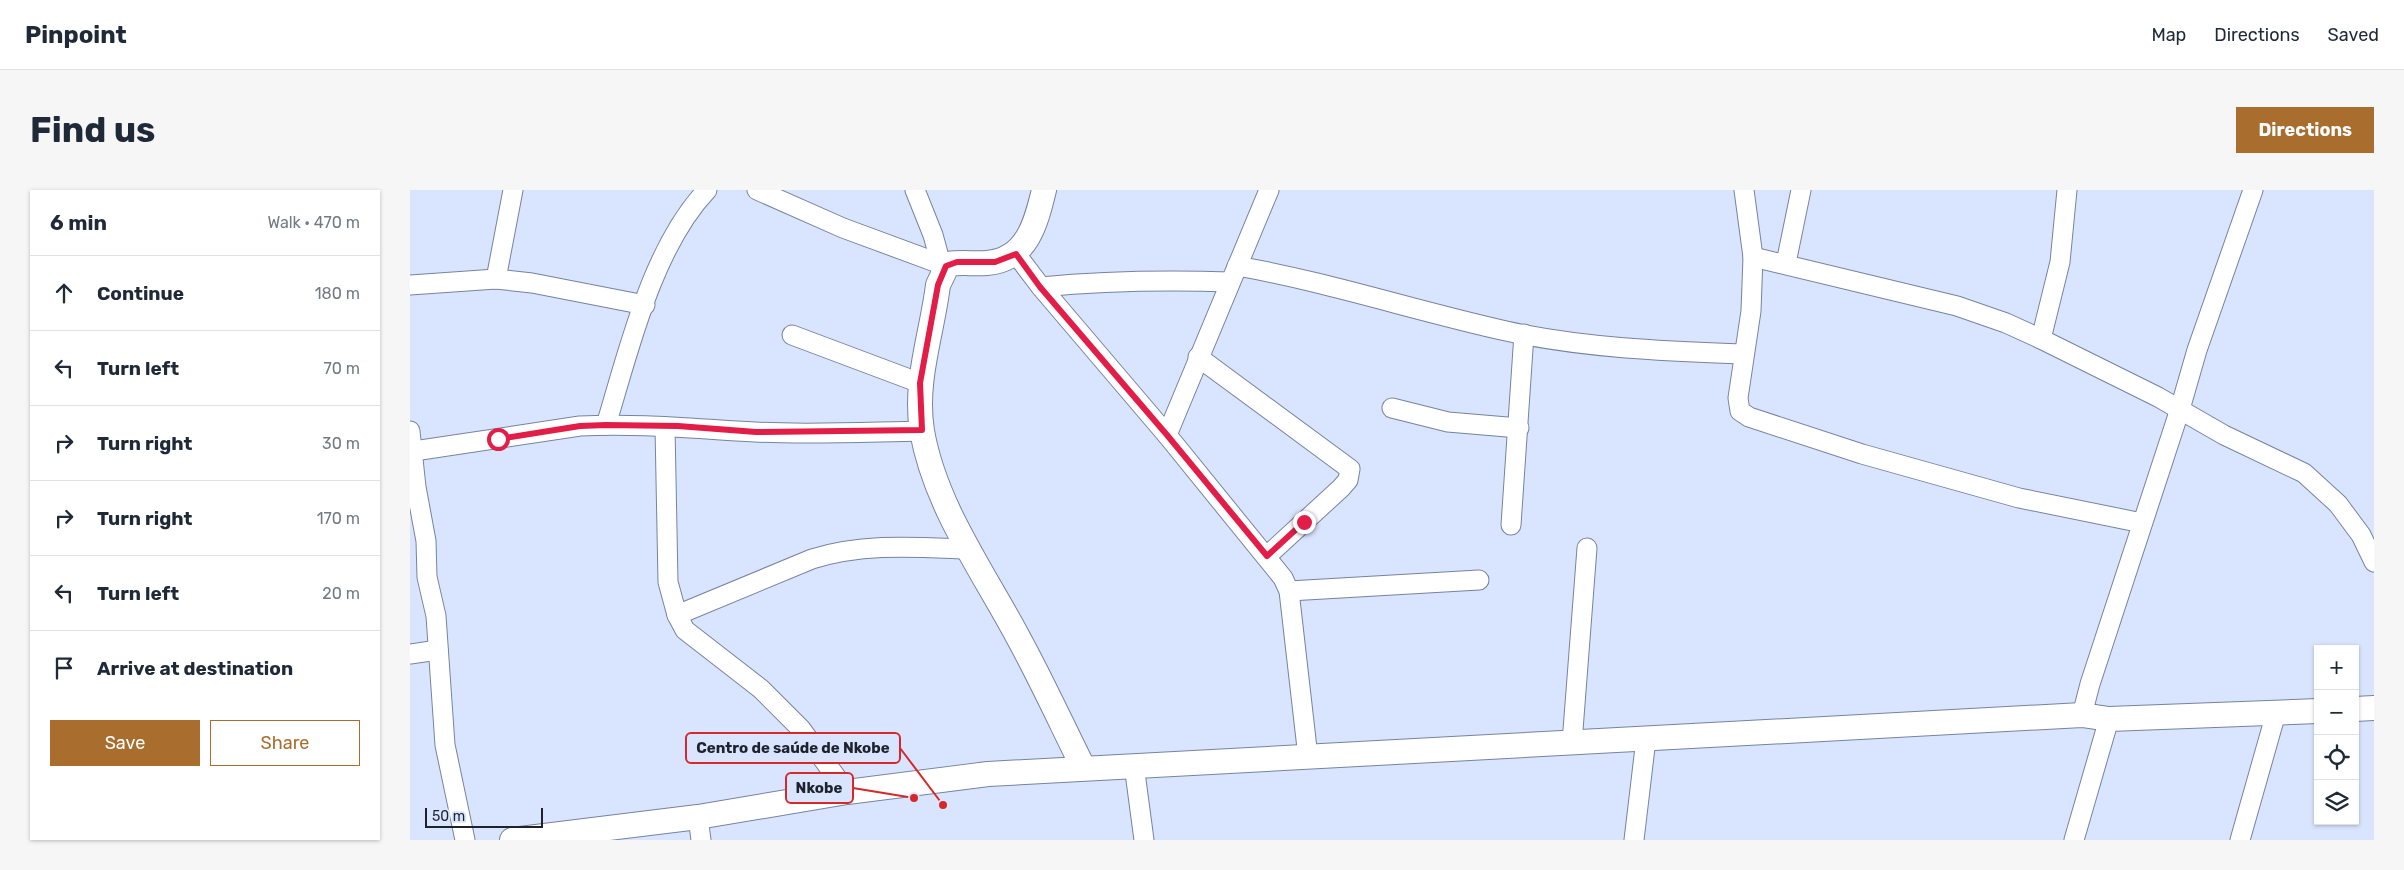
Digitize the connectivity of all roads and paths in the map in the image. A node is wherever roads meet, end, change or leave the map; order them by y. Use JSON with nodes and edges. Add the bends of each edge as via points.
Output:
{"nodes":[{"id":1,"x":513,"y":190,"type":"edge"},
{"id":2,"x":707,"y":190,"type":"edge"},
{"id":3,"x":757,"y":190,"type":"edge"},
{"id":4,"x":915,"y":190,"type":"edge"},
{"id":5,"x":1044,"y":190,"type":"edge"},
{"id":6,"x":1268,"y":190,"type":"edge"},
{"id":7,"x":1744,"y":190,"type":"edge"},
{"id":8,"x":1801,"y":190,"type":"edge"},
{"id":9,"x":2067,"y":190,"type":"edge"},
{"id":10,"x":2253,"y":190,"type":"edge"},
{"id":11,"x":1016,"y":254,"type":"junction"},
{"id":12,"x":1753,"y":256,"type":"junction"},
{"id":13,"x":1786,"y":263,"type":"junction"},
{"id":14,"x":943,"y":265,"type":"junction"},
{"id":15,"x":1234,"y":274,"type":"junction"},
{"id":16,"x":496,"y":279,"type":"junction"},
{"id":17,"x":410,"y":285,"type":"edge"},
{"id":18,"x":1040,"y":287,"type":"junction"},
{"id":19,"x":645,"y":305,"type":"junction"},
{"id":20,"x":1524,"y":334,"type":"junction"},
{"id":21,"x":792,"y":336,"type":"dead end"},
{"id":22,"x":2042,"y":339,"type":"junction"},
{"id":23,"x":1743,"y":354,"type":"junction"},
{"id":24,"x":1198,"y":357,"type":"junction"},
{"id":25,"x":920,"y":383,"type":"junction"},
{"id":26,"x":1392,"y":408,"type":"dead end"},
{"id":27,"x":2180,"y":409,"type":"junction"},
{"id":28,"x":606,"y":425,"type":"junction"},
{"id":29,"x":665,"y":427,"type":"junction"},
{"id":30,"x":1519,"y":428,"type":"junction"},
{"id":31,"x":922,"y":430,"type":"junction"},
{"id":32,"x":410,"y":431,"type":"edge"},
{"id":33,"x":1167,"y":435,"type":"junction"},
{"id":34,"x":414,"y":451,"type":"junction"},
{"id":35,"x":2142,"y":523,"type":"junction"},
{"id":36,"x":1511,"y":525,"type":"dead end"},
{"id":37,"x":1587,"y":548,"type":"dead end"},
{"id":38,"x":967,"y":549,"type":"junction"},
{"id":39,"x":1267,"y":556,"type":"junction"},
{"id":40,"x":2374,"y":562,"type":"edge"},
{"id":41,"x":1479,"y":580,"type":"dead end"},
{"id":42,"x":1289,"y":591,"type":"junction"},
{"id":43,"x":677,"y":615,"type":"junction"},
{"id":44,"x":438,"y":650,"type":"junction"},
{"id":45,"x":410,"y":654,"type":"edge"},
{"id":46,"x":2374,"y":708,"type":"edge"},
{"id":47,"x":2359,"y":709,"type":"edge"},
{"id":48,"x":2314,"y":711,"type":"edge"},
{"id":49,"x":2276,"y":713,"type":"junction"},
{"id":50,"x":2082,"y":714,"type":"junction"},
{"id":51,"x":2109,"y":719,"type":"junction"},
{"id":52,"x":1646,"y":739,"type":"junction"},
{"id":53,"x":1572,"y":743,"type":"junction"},
{"id":54,"x":1308,"y":757,"type":"junction"},
{"id":55,"x":1134,"y":765,"type":"junction"},
{"id":56,"x":1083,"y":767,"type":"junction"},
{"id":57,"x":847,"y":792,"type":"junction"},
{"id":58,"x":698,"y":816,"type":"junction"},
{"id":59,"x":465,"y":840,"type":"edge"},
{"id":60,"x":512,"y":840,"type":"edge"},
{"id":61,"x":701,"y":840,"type":"edge"},
{"id":62,"x":1144,"y":840,"type":"edge"},
{"id":63,"x":1634,"y":840,"type":"edge"},
{"id":64,"x":2074,"y":840,"type":"edge"},
{"id":65,"x":2240,"y":840,"type":"edge"}],
"edges":[{"from":1,"to":16,"type":"street"},
{"from":2,"to":19,"type":"street","via":[[680,224]]},
{"from":3,"to":14,"type":"street","via":[[843,228]]},
{"from":4,"to":14,"type":"street"},
{"from":5,"to":11,"type":"street","via":[[1035,224]]},
{"from":6,"to":15,"type":"street"},
{"from":7,"to":12,"type":"street"},
{"from":8,"to":13,"type":"street"},
{"from":9,"to":22,"type":"street","via":[[2060,262]]},
{"from":10,"to":27,"type":"street","via":[[2197,350]]},
{"from":11,"to":14,"type":"street","via":[[995,262]]},
{"from":11,"to":18,"type":"street"},
{"from":12,"to":13,"type":"street"},
{"from":12,"to":23,"type":"street","via":[[1751,310]]},
{"from":13,"to":22,"type":"street","via":[[1957,306]]},
{"from":14,"to":25,"type":"street"},
{"from":15,"to":18,"type":"street"},
{"from":15,"to":20,"type":"street"},
{"from":15,"to":24,"type":"street"},
{"from":16,"to":17,"type":"street"},
{"from":16,"to":19,"type":"street"},
{"from":18,"to":33,"type":"street"},
{"from":19,"to":28,"type":"street"},
{"from":20,"to":23,"type":"street","via":[[1666,351]]},
{"from":20,"to":30,"type":"street"},
{"from":21,"to":25,"type":"street"},
{"from":22,"to":27,"type":"street"},
{"from":23,"to":35,"type":"street","via":[[1738,398],[1740,411],[1749,417],[1862,454],[2018,498]]},
{"from":24,"to":33,"type":"street"},
{"from":24,"to":39,"type":"street","via":[[1350,469],[1348,480],[1341,488]]},
{"from":25,"to":31,"type":"street"},
{"from":26,"to":30,"type":"street","via":[[1448,422]]},
{"from":27,"to":35,"type":"street"},
{"from":27,"to":40,"type":"street","via":[[2224,435],[2304,473],[2338,504],[2362,535]]},
{"from":28,"to":29,"type":"street"},
{"from":28,"to":34,"type":"street"},
{"from":29,"to":31,"type":"street","via":[[792,433]]},
{"from":29,"to":43,"type":"street","via":[[668,582]]},
{"from":30,"to":36,"type":"street"},
{"from":31,"to":38,"type":"street","via":[[935,478]]},
{"from":32,"to":34,"type":"street"},
{"from":33,"to":39,"type":"street"},
{"from":34,"to":44,"type":"street"},
{"from":35,"to":50,"type":"street"},
{"from":37,"to":53,"type":"street"},
{"from":38,"to":43,"type":"street","via":[[887,546],[834,552]]},
{"from":38,"to":56,"type":"street","via":[[1019,639]]},
{"from":39,"to":42,"type":"street"},
{"from":41,"to":42,"type":"street"},
{"from":42,"to":54,"type":"street"},
{"from":43,"to":57,"type":"street","via":[[685,630],[761,689],[789,716]]},
{"from":44,"to":45,"type":"street"},
{"from":44,"to":59,"type":"street","via":[[445,745]]},
{"from":46,"to":47,"type":"street"},
{"from":48,"to":49,"type":"street"},
{"from":49,"to":51,"type":"street"},
{"from":49,"to":65,"type":"street"},
{"from":50,"to":51,"type":"street"},
{"from":50,"to":52,"type":"street"},
{"from":51,"to":64,"type":"street"},
{"from":52,"to":53,"type":"street"},
{"from":52,"to":63,"type":"street"},
{"from":53,"to":54,"type":"street"},
{"from":54,"to":55,"type":"street"},
{"from":55,"to":56,"type":"street"},
{"from":55,"to":62,"type":"street"},
{"from":56,"to":57,"type":"street","via":[[988,774]]},
{"from":57,"to":58,"type":"street"},
{"from":58,"to":60,"type":"street"},
{"from":58,"to":61,"type":"street"}]}
